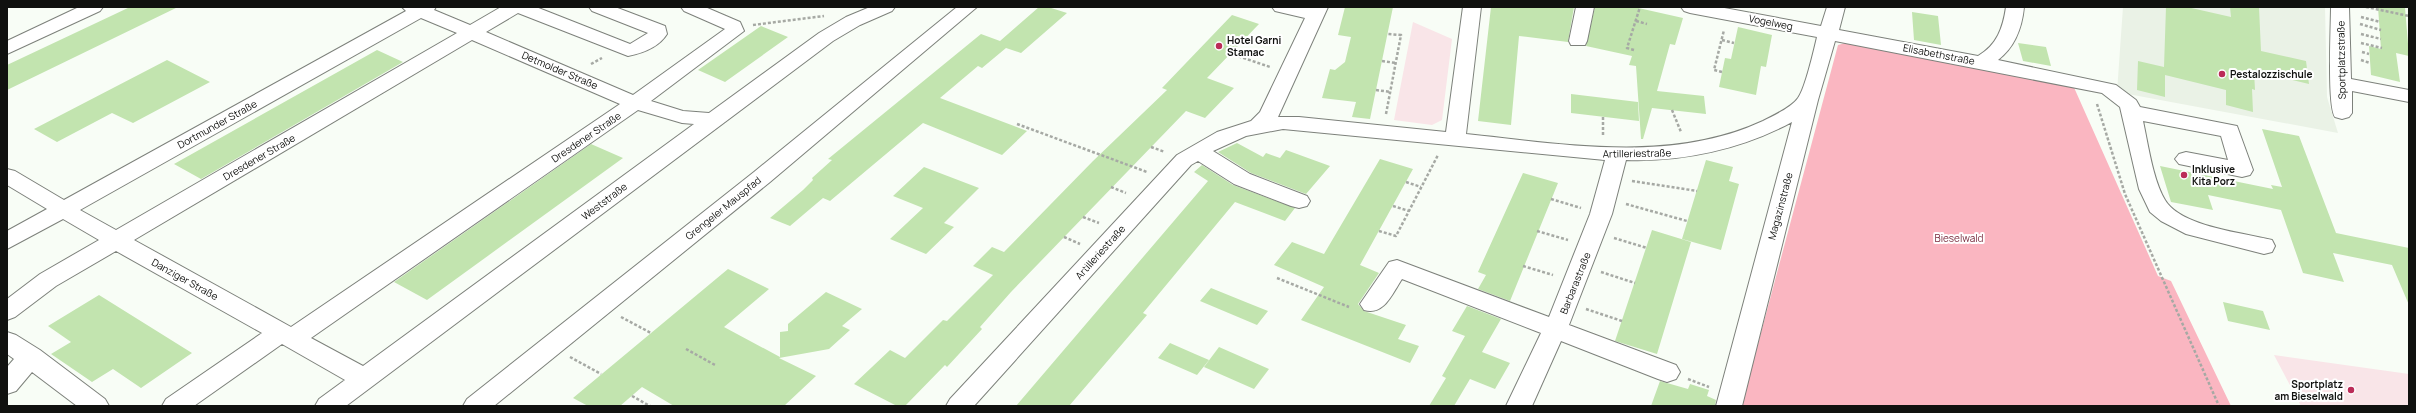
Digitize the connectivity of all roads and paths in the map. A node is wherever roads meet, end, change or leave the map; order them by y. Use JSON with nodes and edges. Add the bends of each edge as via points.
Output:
{"nodes":[{"id":1,"x":94,"y":7,"type":"edge"},
{"id":2,"x":514,"y":7,"type":"edge"},
{"id":3,"x":520,"y":7,"type":"edge"},
{"id":4,"x":598,"y":7,"type":"edge"},
{"id":5,"x":690,"y":7,"type":"edge"},
{"id":6,"x":968,"y":7,"type":"edge"},
{"id":7,"x":1281,"y":7,"type":"edge"},
{"id":8,"x":1472,"y":7,"type":"edge"},
{"id":9,"x":1585,"y":7,"type":"edge"},
{"id":10,"x":1640,"y":7,"type":"edge"},
{"id":11,"x":1690,"y":7,"type":"edge"},
{"id":12,"x":1836,"y":7,"type":"edge"},
{"id":13,"x":2015,"y":7,"type":"edge"},
{"id":14,"x":2340,"y":7,"type":"edge"},
{"id":15,"x":2366,"y":7,"type":"edge"},
{"id":16,"x":419,"y":8,"type":"edge"},
{"id":17,"x":882,"y":8,"type":"edge"},
{"id":18,"x":1317,"y":11,"type":"edge"},
{"id":19,"x":1728,"y":14,"type":"junction"},
{"id":20,"x":831,"y":15,"type":"dead end"},
{"id":21,"x":2409,"y":16,"type":"edge"},
{"id":22,"x":1636,"y":21,"type":"junction"},
{"id":23,"x":1647,"y":24,"type":"dead end"},
{"id":24,"x":735,"y":30,"type":"junction"},
{"id":25,"x":473,"y":32,"type":"junction"},
{"id":26,"x":1828,"y":33,"type":"junction"},
{"id":27,"x":1388,"y":34,"type":"dead end"},
{"id":28,"x":1722,"y":40,"type":"junction"},
{"id":29,"x":1578,"y":41,"type":"dead end"},
{"id":30,"x":1734,"y":43,"type":"dead end"},
{"id":31,"x":619,"y":46,"type":"junction"},
{"id":32,"x":7,"y":48,"type":"edge"},
{"id":33,"x":1634,"y":50,"type":"dead end"},
{"id":34,"x":1229,"y":54,"type":"dead end"},
{"id":35,"x":1382,"y":61,"type":"dead end"},
{"id":36,"x":1982,"y":62,"type":"junction"},
{"id":37,"x":1396,"y":63,"type":"junction"},
{"id":38,"x":1722,"y":72,"type":"dead end"},
{"id":39,"x":1288,"y":73,"type":"junction"},
{"id":40,"x":573,"y":76,"type":"junction"},
{"id":41,"x":2340,"y":83,"type":"junction"},
{"id":42,"x":2091,"y":84,"type":"junction"},
{"id":43,"x":1376,"y":90,"type":"dead end"},
{"id":44,"x":1391,"y":92,"type":"junction"},
{"id":45,"x":2409,"y":96,"type":"edge"},
{"id":46,"x":1808,"y":100,"type":"junction"},
{"id":47,"x":635,"y":103,"type":"junction"},
{"id":48,"x":2131,"y":112,"type":"junction"},
{"id":49,"x":2342,"y":113,"type":"dead end"},
{"id":50,"x":713,"y":120,"type":"junction"},
{"id":51,"x":1017,"y":124,"type":"dead end"},
{"id":52,"x":1259,"y":124,"type":"junction"},
{"id":53,"x":1383,"y":131,"type":"junction"},
{"id":54,"x":1451,"y":139,"type":"junction"},
{"id":55,"x":1198,"y":151,"type":"junction"},
{"id":56,"x":1617,"y":155,"type":"junction"},
{"id":57,"x":2186,"y":159,"type":"dead end"},
{"id":58,"x":7,"y":176,"type":"edge"},
{"id":59,"x":1166,"y":179,"type":"junction"},
{"id":60,"x":1406,"y":182,"type":"dead end"},
{"id":61,"x":1421,"y":187,"type":"junction"},
{"id":62,"x":1697,"y":191,"type":"dead end"},
{"id":63,"x":1551,"y":199,"type":"dead end"},
{"id":64,"x":1299,"y":201,"type":"dead end"},
{"id":65,"x":1393,"y":206,"type":"dead end"},
{"id":66,"x":64,"y":209,"type":"junction"},
{"id":67,"x":1408,"y":211,"type":"junction"},
{"id":68,"x":1687,"y":221,"type":"dead end"},
{"id":69,"x":1379,"y":231,"type":"dead end"},
{"id":70,"x":1537,"y":231,"type":"dead end"},
{"id":71,"x":1594,"y":231,"type":"junction"},
{"id":72,"x":115,"y":240,"type":"junction"},
{"id":73,"x":7,"y":241,"type":"edge"},
{"id":74,"x":2264,"y":246,"type":"dead end"},
{"id":75,"x":1646,"y":248,"type":"dead end"},
{"id":76,"x":1523,"y":266,"type":"dead end"},
{"id":77,"x":1277,"y":278,"type":"dead end"},
{"id":78,"x":1635,"y":283,"type":"dead end"},
{"id":79,"x":1372,"y":304,"type":"joint"},
{"id":80,"x":1567,"y":304,"type":"junction"},
{"id":81,"x":7,"y":311,"type":"edge"},
{"id":82,"x":619,"y":316,"type":"dead end"},
{"id":83,"x":1622,"y":321,"type":"dead end"},
{"id":84,"x":1555,"y":330,"type":"junction"},
{"id":85,"x":651,"y":333,"type":"dead end"},
{"id":86,"x":287,"y":335,"type":"junction"},
{"id":87,"x":7,"y":341,"type":"edge"},
{"id":88,"x":686,"y":349,"type":"dead end"},
{"id":89,"x":563,"y":354,"type":"dead end"},
{"id":90,"x":31,"y":357,"type":"junction"},
{"id":91,"x":715,"y":365,"type":"dead end"},
{"id":92,"x":1667,"y":372,"type":"joint"},
{"id":93,"x":601,"y":374,"type":"dead end"},
{"id":94,"x":365,"y":379,"type":"junction"},
{"id":95,"x":7,"y":384,"type":"edge"},
{"id":96,"x":632,"y":396,"type":"dead end"},
{"id":97,"x":1731,"y":401,"type":"edge"},
{"id":98,"x":96,"y":406,"type":"edge"},
{"id":99,"x":175,"y":406,"type":"edge"},
{"id":100,"x":328,"y":406,"type":"edge"},
{"id":101,"x":476,"y":406,"type":"edge"},
{"id":102,"x":650,"y":406,"type":"edge"},
{"id":103,"x":959,"y":406,"type":"edge"},
{"id":104,"x":1519,"y":406,"type":"edge"},
{"id":105,"x":2218,"y":406,"type":"edge"}],
"edges":[{"from":1,"to":32,"type":"street"},
{"from":2,"to":25,"type":"street","name":"Dresdener Straße"},
{"from":3,"to":31,"type":"street"},
{"from":4,"to":31,"type":"street","via":[[658,30],[658,34],[638,48],[628,50]]},
{"from":5,"to":24,"type":"street","via":[[723,20]]},
{"from":6,"to":101,"type":"street","name":"Grengeler Mauspfad","via":[[762,177]]},
{"from":7,"to":18,"type":"street"},
{"from":8,"to":54,"type":"street"},
{"from":9,"to":29,"type":"street"},
{"from":10,"to":22,"type":"path"},
{"from":11,"to":19,"type":"street","name":"Vogelweg"},
{"from":12,"to":26,"type":"street","name":"Magazinstraße"},
{"from":13,"to":36,"type":"street","name":"Elisabethstraße","via":[[2009,35],[1996,56]]},
{"from":14,"to":41,"type":"street","name":"Sportplatzstraße"},
{"from":15,"to":21,"type":"path"},
{"from":16,"to":25,"type":"street","name":"Detmolder Straße"},
{"from":16,"to":66,"type":"street","name":"Dortmunder Straße"},
{"from":17,"to":50,"type":"street","name":"Weststraße","via":[[826,37]]},
{"from":18,"to":39,"type":"street"},
{"from":19,"to":26,"type":"street","name":"Vogelweg"},
{"from":19,"to":28,"type":"path"},
{"from":20,"to":24,"type":"path"},
{"from":22,"to":23,"type":"path"},
{"from":22,"to":33,"type":"path","via":[[1627,48]]},
{"from":24,"to":47,"type":"street","name":"Dresdener Straße"},
{"from":25,"to":40,"type":"street","name":"Detmolder Straße"},
{"from":25,"to":72,"type":"street","name":"Dresdener Straße"},
{"from":26,"to":36,"type":"street","name":"Elisabethstraße"},
{"from":26,"to":46,"type":"street","name":"Magazinstraße"},
{"from":27,"to":37,"type":"path","via":[[1401,35]]},
{"from":28,"to":30,"type":"path"},
{"from":28,"to":38,"type":"path","via":[[1714,70]]},
{"from":31,"to":40,"type":"path"},
{"from":34,"to":39,"type":"path"},
{"from":35,"to":37,"type":"path"},
{"from":36,"to":42,"type":"street"},
{"from":37,"to":44,"type":"path"},
{"from":39,"to":52,"type":"street","via":[[1269,115]]},
{"from":40,"to":47,"type":"street","name":"Detmolder Straße"},
{"from":41,"to":45,"type":"street"},
{"from":41,"to":49,"type":"street","name":"Sportplatzstraße"},
{"from":42,"to":48,"type":"street","via":[[2109,89],[2120,96],[2129,104]]},
{"from":42,"to":105,"type":"path","via":[[2125,194]]},
{"from":43,"to":44,"type":"path"},
{"from":44,"to":53,"type":"path"},
{"from":46,"to":56,"type":"street","name":"Artilleriestraße","via":[[1777,122],[1718,145],[1660,154]]},
{"from":46,"to":97,"type":"street","name":"Magazinstraße"},
{"from":47,"to":50,"type":"street","name":"Detmolder Straße","via":[[682,117]]},
{"from":47,"to":86,"type":"street","name":"Dresdener Straße"},
{"from":48,"to":57,"type":"street","via":[[2230,130],[2242,170]]},
{"from":48,"to":74,"type":"street","via":[[2146,178],[2157,207],[2191,229]]},
{"from":50,"to":94,"type":"street","name":"Weststraße"},
{"from":51,"to":59,"type":"path"},
{"from":52,"to":53,"type":"street","name":"Artilleriestraße","via":[[1299,123]]},
{"from":52,"to":55,"type":"street","name":"Artilleriestraße","via":[[1214,140]]},
{"from":53,"to":54,"type":"street","name":"Artilleriestraße"},
{"from":54,"to":56,"type":"street","name":"Artilleriestraße"},
{"from":54,"to":61,"type":"path"},
{"from":55,"to":59,"type":"street","name":"Artilleriestraße","via":[[1184,160]]},
{"from":55,"to":64,"type":"street","via":[[1242,179]]},
{"from":56,"to":71,"type":"street","name":"Barbarastraße"},
{"from":58,"to":66,"type":"street","name":"Danziger Straße"},
{"from":59,"to":103,"type":"street","name":"Artilleriestraße"},
{"from":60,"to":61,"type":"path"},
{"from":61,"to":67,"type":"path"},
{"from":62,"to":71,"type":"path"},
{"from":63,"to":71,"type":"path"},
{"from":65,"to":67,"type":"path"},
{"from":66,"to":72,"type":"street","name":"Danziger Straße"},
{"from":66,"to":73,"type":"street","name":"Dortmunder Straße"},
{"from":67,"to":69,"type":"path","via":[[1396,236]]},
{"from":68,"to":71,"type":"path"},
{"from":70,"to":71,"type":"path"},
{"from":71,"to":75,"type":"path"},
{"from":71,"to":76,"type":"path"},
{"from":71,"to":78,"type":"path"},
{"from":71,"to":80,"type":"street","name":"Barbarastraße"},
{"from":72,"to":81,"type":"street","name":"Dresdener Straße","via":[[48,280]]},
{"from":72,"to":86,"type":"street","name":"Danziger Straße"},
{"from":77,"to":79,"type":"path","via":[[1365,313]]},
{"from":79,"to":84,"type":"street","via":[[1397,268]]},
{"from":80,"to":83,"type":"path"},
{"from":80,"to":84,"type":"street","name":"Barbarastraße"},
{"from":82,"to":85,"type":"path"},
{"from":84,"to":92,"type":"street"},
{"from":84,"to":104,"type":"street","name":"Barbarastraße"},
{"from":86,"to":94,"type":"street","name":"Danziger Straße"},
{"from":86,"to":99,"type":"street","name":"Dresdener Straße"},
{"from":87,"to":90,"type":"street"},
{"from":88,"to":91,"type":"path"},
{"from":89,"to":93,"type":"path"},
{"from":90,"to":95,"type":"street"},
{"from":90,"to":98,"type":"street"},
{"from":92,"to":97,"type":"path"},
{"from":94,"to":100,"type":"street","name":"Weststraße"},
{"from":96,"to":102,"type":"path"}]}
